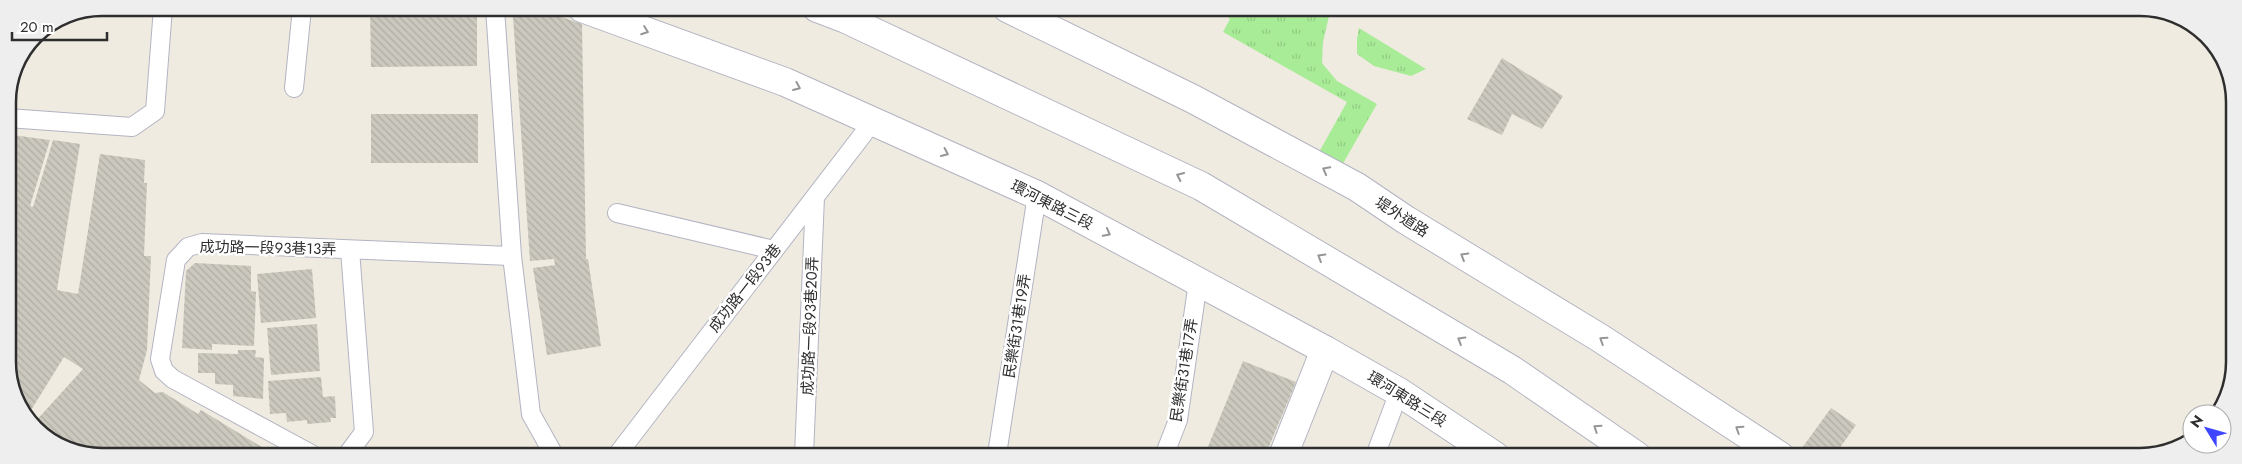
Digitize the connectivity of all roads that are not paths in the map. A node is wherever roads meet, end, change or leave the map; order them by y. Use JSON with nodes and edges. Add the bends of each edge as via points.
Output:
{"nodes":[{"id":1,"x":162,"y":16,"type":"edge"},
{"id":2,"x":301,"y":16,"type":"edge"},
{"id":3,"x":496,"y":16,"type":"edge"},
{"id":4,"x":604,"y":16,"type":"edge"},
{"id":5,"x":838,"y":16,"type":"edge"},
{"id":6,"x":1023,"y":16,"type":"edge"},
{"id":7,"x":294,"y":88,"type":"dead end"},
{"id":8,"x":16,"y":119,"type":"edge"},
{"id":9,"x":874,"y":120,"type":"junction"},
{"id":10,"x":1037,"y":195,"type":"junction"},
{"id":11,"x":815,"y":198,"type":"junction"},
{"id":12,"x":617,"y":213,"type":"dead end"},
{"id":13,"x":350,"y":250,"type":"junction"},
{"id":14,"x":774,"y":250,"type":"junction"},
{"id":15,"x":512,"y":256,"type":"junction"},
{"id":16,"x":1198,"y":282,"type":"junction"},
{"id":17,"x":1325,"y":350,"type":"junction"},
{"id":18,"x":1399,"y":392,"type":"junction"},
{"id":19,"x":300,"y":448,"type":"edge"},
{"id":20,"x":352,"y":448,"type":"edge"},
{"id":21,"x":550,"y":448,"type":"edge"},
{"id":22,"x":622,"y":448,"type":"edge"},
{"id":23,"x":804,"y":448,"type":"edge"},
{"id":24,"x":998,"y":448,"type":"edge"},
{"id":25,"x":1167,"y":448,"type":"edge"},
{"id":26,"x":1287,"y":448,"type":"edge"},
{"id":27,"x":1378,"y":448,"type":"edge"},
{"id":28,"x":1483,"y":448,"type":"edge"},
{"id":29,"x":1625,"y":448,"type":"edge"},
{"id":30,"x":1768,"y":448,"type":"edge"}],
"edges":[{"from":1,"to":8,"type":"lane","via":[[155,111],[132,127]]},
{"from":2,"to":7,"type":"lane"},
{"from":3,"to":15,"type":"lane"},
{"from":4,"to":9,"type":"street","name":"環河東路三段","one_way":true,"via":[[786,82]]},
{"from":29,"to":5,"type":"street","one_way":true,"via":[[1512,370],[1201,186]]},
{"from":30,"to":6,"type":"street","name":"堤外道路","one_way":true,"via":[[1600,338],[1357,187],[1193,99]]},
{"from":9,"to":10,"type":"street","name":"環河東路三段","one_way":true},
{"from":9,"to":11,"type":"lane","name":"成功路一段93巷"},
{"from":10,"to":16,"type":"street","name":"環河東路三段","one_way":true},
{"from":10,"to":24,"type":"lane","name":"民樂街31巷19弄"},
{"from":11,"to":14,"type":"lane","name":"成功路一段93巷"},
{"from":11,"to":23,"type":"lane","name":"成功路一段93巷20弄"},
{"from":12,"to":14,"type":"lane"},
{"from":13,"to":15,"type":"lane","name":"成功路一段93巷13弄"},
{"from":13,"to":19,"type":"lane","name":"成功路一段93巷13弄","via":[[202,243],[188,247],[176,260],[160,359],[164,370]]},
{"from":13,"to":20,"type":"lane","name":"成功路一段93巷13弄","via":[[364,432]]},
{"from":14,"to":22,"type":"lane","name":"成功路一段93巷"},
{"from":15,"to":21,"type":"lane","via":[[531,414]]},
{"from":16,"to":17,"type":"street","name":"環河東路三段"},
{"from":16,"to":25,"type":"lane","name":"民樂街31巷17弄","via":[[1178,420]]},
{"from":17,"to":18,"type":"street","name":"環河東路三段"},
{"from":17,"to":26,"type":"street"},
{"from":18,"to":27,"type":"lane"},
{"from":18,"to":28,"type":"street","name":"環河東路三段"}]}
